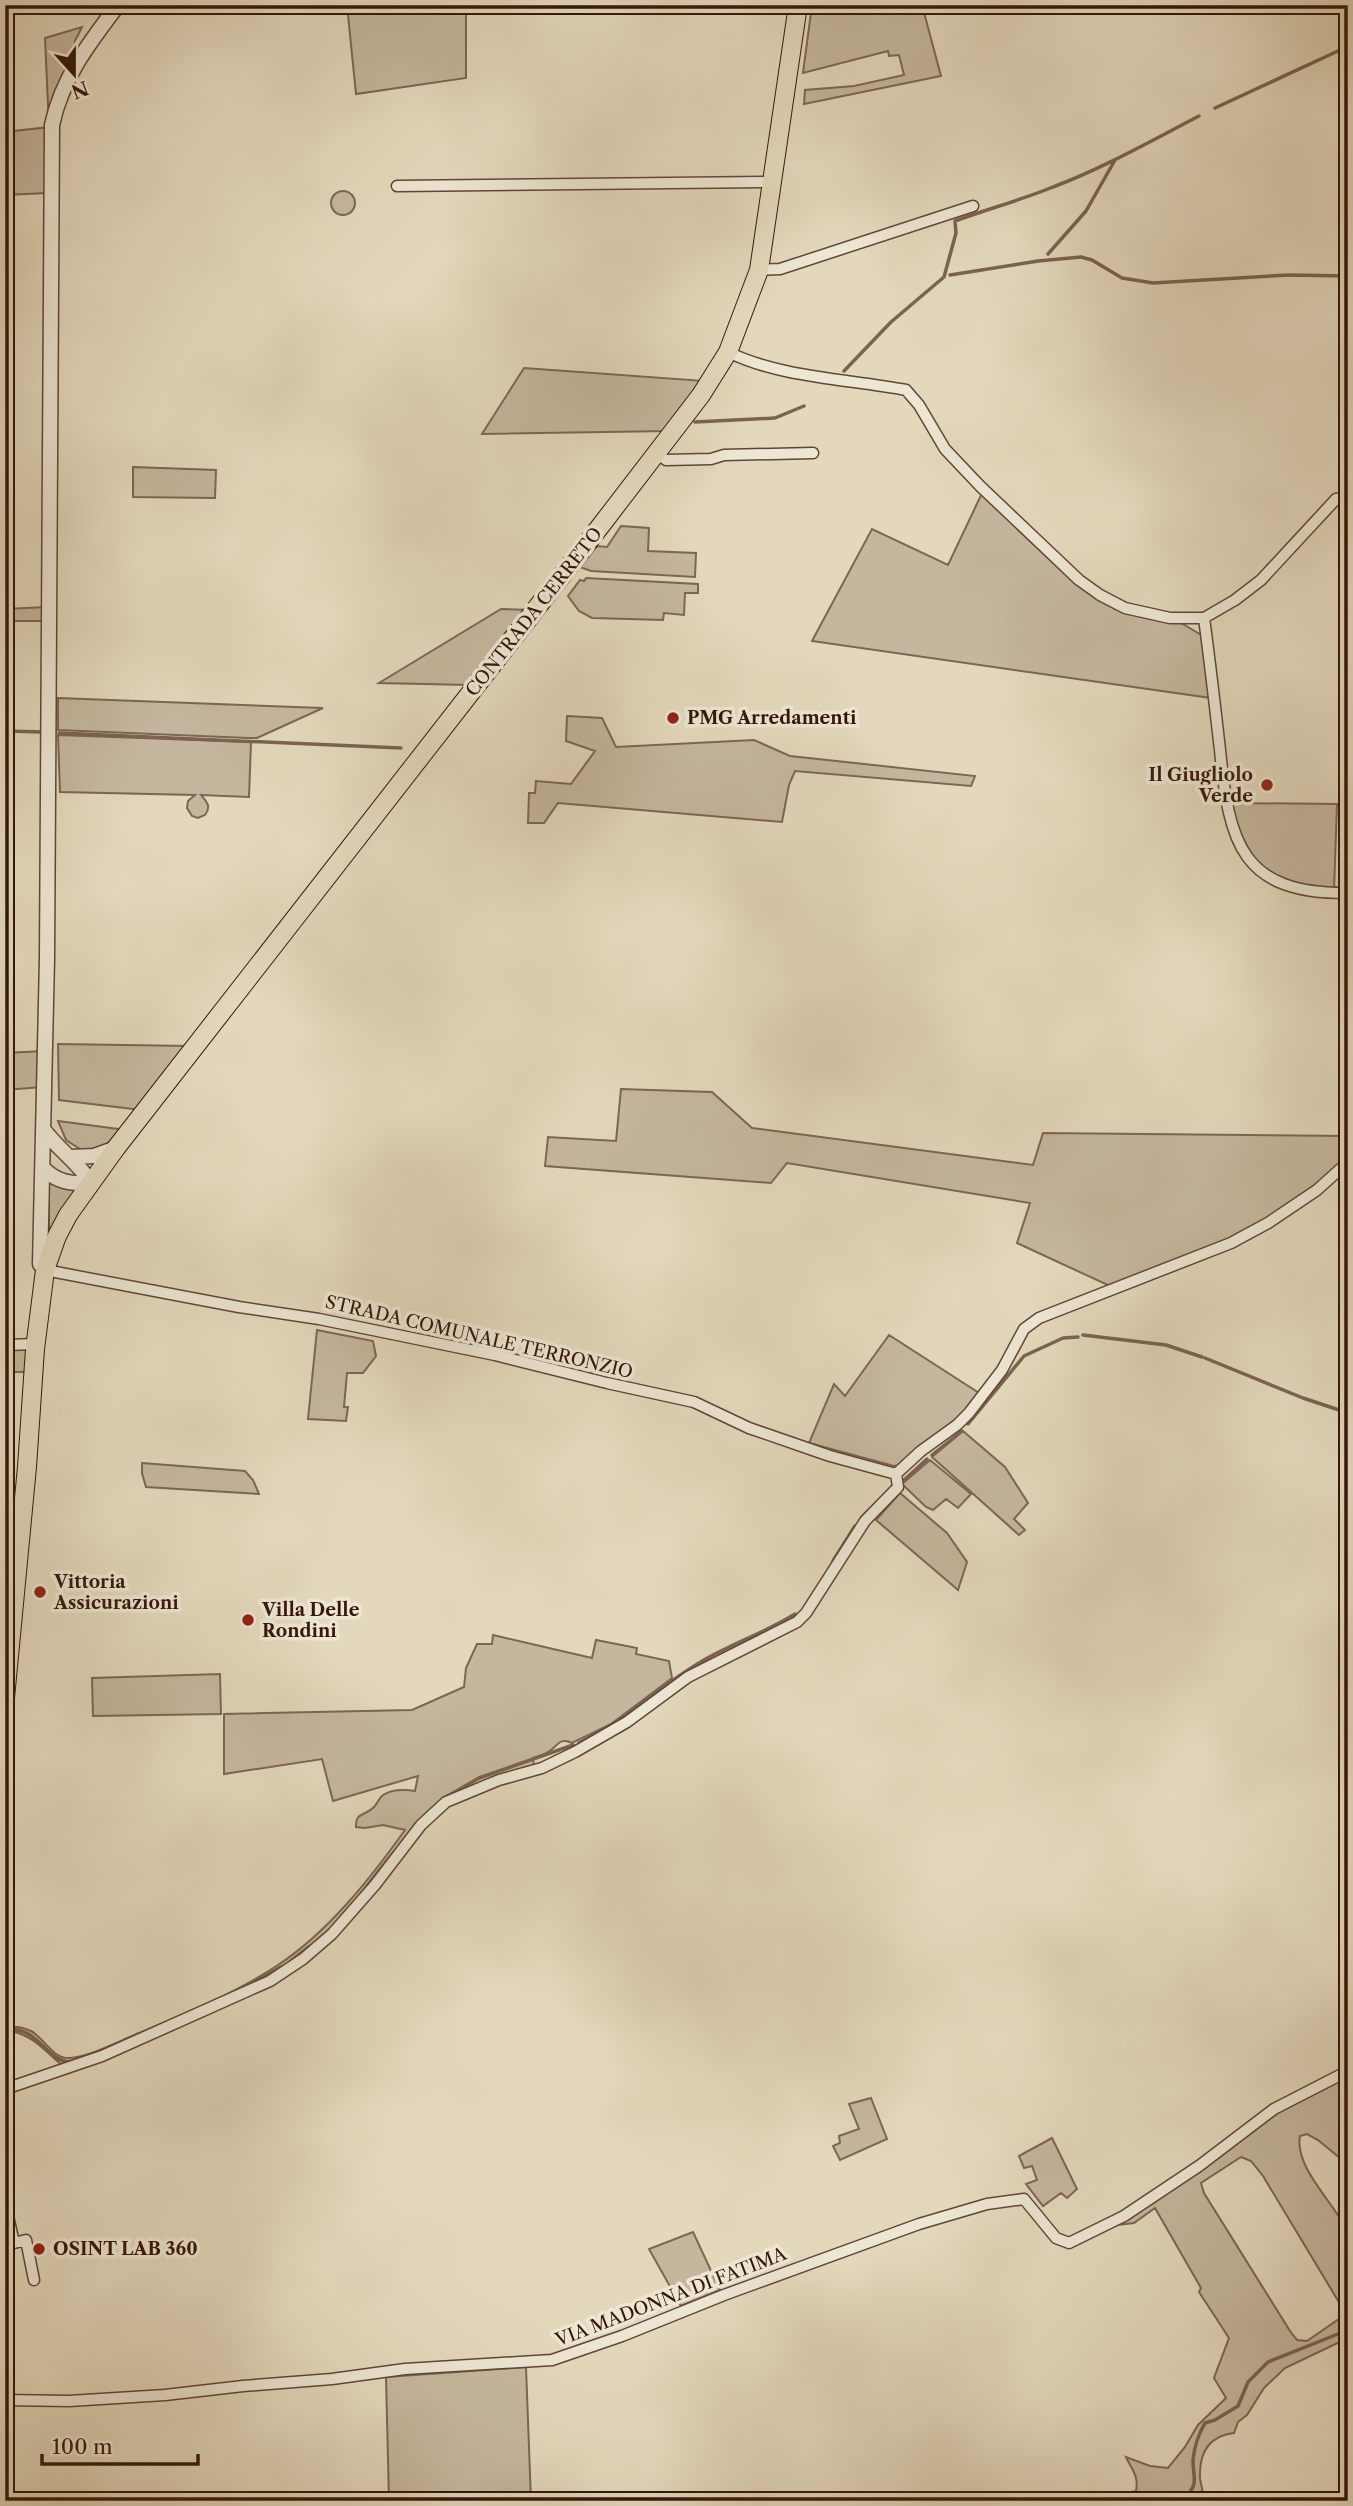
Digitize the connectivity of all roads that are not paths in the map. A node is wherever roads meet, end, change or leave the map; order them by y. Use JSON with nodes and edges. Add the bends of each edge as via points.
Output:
{"nodes":[{"id":1,"x":118,"y":5,"type":"edge"},
{"id":2,"x":799,"y":5,"type":"edge"},
{"id":3,"x":774,"y":182,"type":"junction"},
{"id":4,"x":397,"y":186,"type":"dead end"},
{"id":5,"x":973,"y":206,"type":"dead end"},
{"id":6,"x":759,"y":270,"type":"junction"},
{"id":7,"x":728,"y":352,"type":"junction"},
{"id":8,"x":656,"y":453,"type":"junction"},
{"id":9,"x":813,"y":453,"type":"dead end"},
{"id":10,"x":1348,"y":497,"type":"edge"},
{"id":11,"x":1204,"y":618,"type":"junction"},
{"id":12,"x":1348,"y":893,"type":"edge"},
{"id":13,"x":44,"y":1130,"type":"junction"},
{"id":14,"x":116,"y":1148,"type":"junction"},
{"id":15,"x":71,"y":1157,"type":"junction"},
{"id":16,"x":1348,"y":1162,"type":"edge"},
{"id":17,"x":44,"y":1169,"type":"junction"},
{"id":18,"x":91,"y":1182,"type":"junction"},
{"id":19,"x":45,"y":1270,"type":"junction"},
{"id":20,"x":36,"y":1344,"type":"junction"},
{"id":21,"x":5,"y":1345,"type":"edge"},
{"id":22,"x":896,"y":1474,"type":"junction"},
{"id":23,"x":5,"y":1698,"type":"edge"},
{"id":24,"x":1348,"y":2071,"type":"edge"},
{"id":25,"x":5,"y":2089,"type":"edge"},
{"id":26,"x":5,"y":2203,"type":"edge"},
{"id":27,"x":34,"y":2280,"type":"dead end"},
{"id":28,"x":5,"y":2400,"type":"edge"}],
"edges":[{"from":1,"to":13,"type":"street","via":[[73,68],[57,100],[52,125]]},
{"from":2,"to":3,"type":"main road","name":"CONTRADA CERRETO"},
{"from":3,"to":4,"type":"street"},
{"from":3,"to":6,"type":"main road","name":"CONTRADA CERRETO"},
{"from":5,"to":6,"type":"street","via":[[780,269]]},
{"from":6,"to":7,"type":"main road","name":"CONTRADA CERRETO"},
{"from":7,"to":8,"type":"main road","name":"CONTRADA CERRETO"},
{"from":7,"to":11,"type":"street","via":[[777,369],[906,390],[945,449],[1079,580],[1125,608],[1170,618]]},
{"from":8,"to":9,"type":"street","via":[[666,460]]},
{"from":8,"to":14,"type":"main road","name":"CONTRADA CERRETO"},
{"from":10,"to":11,"type":"street","via":[[1336,499],[1261,580]]},
{"from":11,"to":12,"type":"street","via":[[1222,777],[1237,840],[1254,866],[1278,883],[1309,892]]},
{"from":13,"to":15,"type":"street"},
{"from":13,"to":17,"type":"street"},
{"from":14,"to":15,"type":"street","via":[[94,1156]]},
{"from":14,"to":18,"type":"main road","name":"CONTRADA CERRETO"},
{"from":15,"to":18,"type":"street"},
{"from":16,"to":22,"type":"street","via":[[1317,1190],[1231,1243],[1039,1318],[1024,1329],[1002,1370],[957,1425]]},
{"from":17,"to":18,"type":"street","via":[[62,1181]]},
{"from":17,"to":19,"type":"street","via":[[40,1264]]},
{"from":18,"to":19,"type":"main road","name":"CONTRADA CERRETO","via":[[57,1236]]},
{"from":19,"to":20,"type":"main road","name":"CONTRADA CERRETO"},
{"from":19,"to":22,"type":"street","name":"STRADA COMUNALE TERRONZIO","via":[[330,1321],[694,1402],[748,1428]]},
{"from":20,"to":21,"type":"street"},
{"from":20,"to":23,"type":"main road","name":"CONTRADA CERRETO"},
{"from":22,"to":25,"type":"street","via":[[898,1487],[865,1521],[797,1622],[688,1677],[627,1722],[575,1752],[446,1802],[421,1825],[332,1934],[270,1981],[102,2056]]},
{"from":24,"to":28,"type":"street","name":"VIA MADONNA DI FATIMA","via":[[1273,2109],[1124,2216],[1069,2243],[1056,2238],[1024,2199],[987,2204],[919,2224],[552,2360],[405,2369],[165,2395]]},
{"from":26,"to":27,"type":"street","via":[[14,2243],[26,2240]]}]}
